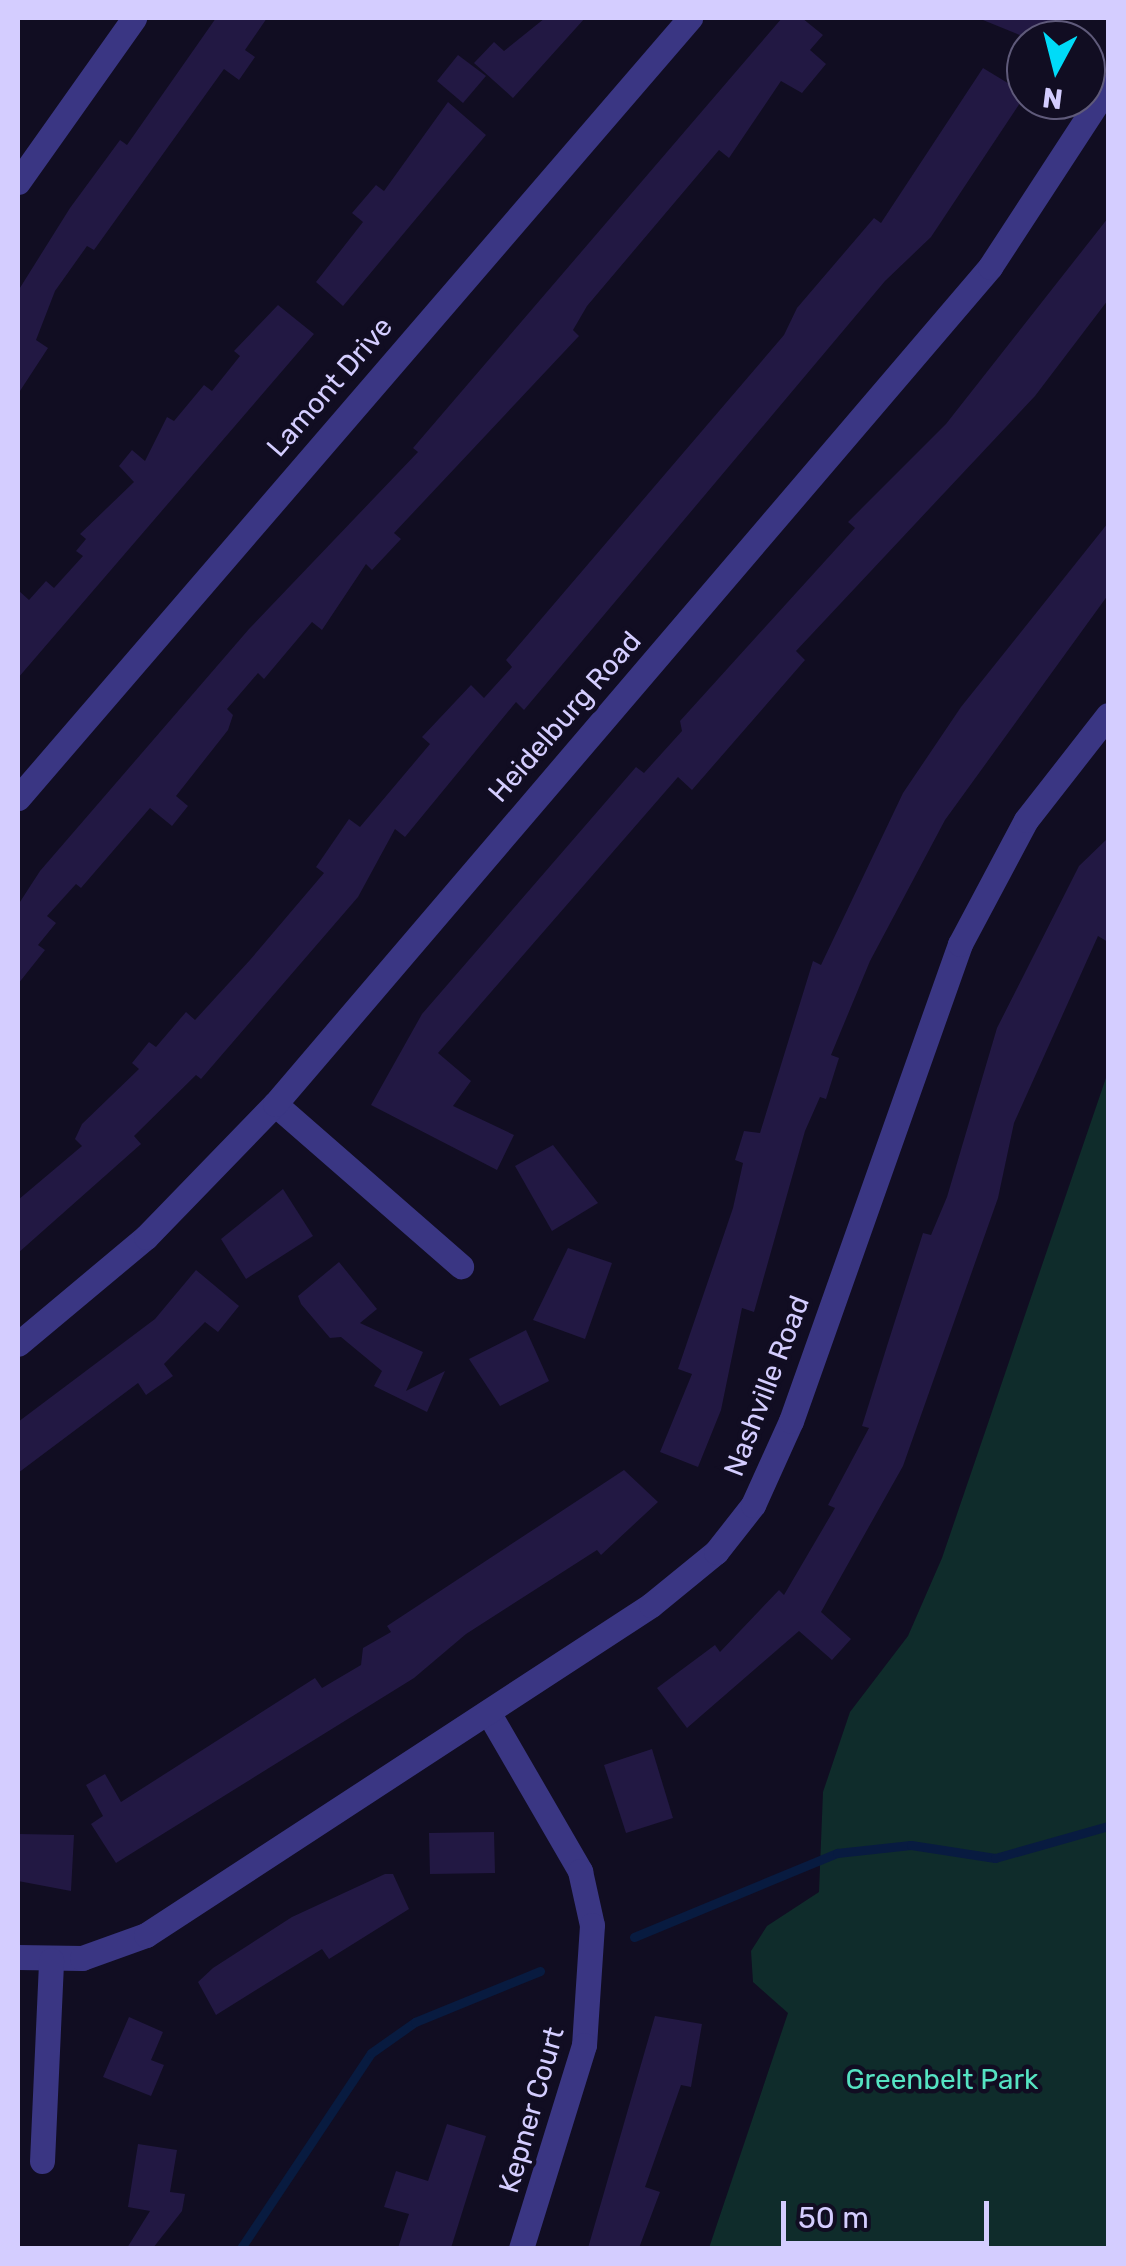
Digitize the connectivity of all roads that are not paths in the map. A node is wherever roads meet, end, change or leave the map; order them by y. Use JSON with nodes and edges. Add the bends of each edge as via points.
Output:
{"nodes":[{"id":1,"x":134,"y":18,"type":"edge"},
{"id":2,"x":690,"y":18,"type":"edge"},
{"id":3,"x":1108,"y":86,"type":"edge"},
{"id":4,"x":18,"y":182,"type":"edge"},
{"id":5,"x":1108,"y":715,"type":"edge"},
{"id":6,"x":18,"y":798,"type":"edge"},
{"id":7,"x":275,"y":1104,"type":"junction"},
{"id":8,"x":461,"y":1266,"type":"dead end"},
{"id":9,"x":18,"y":1344,"type":"edge"},
{"id":10,"x":488,"y":1712,"type":"junction"},
{"id":11,"x":18,"y":1957,"type":"edge"},
{"id":12,"x":51,"y":1960,"type":"junction"},
{"id":13,"x":42,"y":2161,"type":"dead end"},
{"id":14,"x":520,"y":2248,"type":"edge"}],
"edges":[{"from":1,"to":4,"type":"street"},
{"from":2,"to":6,"type":"street","name":"Lamont Drive"},
{"from":3,"to":7,"type":"street","name":"Heidelburg Road","via":[[990,267]]},
{"from":5,"to":10,"type":"street","name":"Nashville Road","via":[[1026,820],[960,944],[753,1505],[686,1582]]},
{"from":7,"to":8,"type":"street"},
{"from":7,"to":9,"type":"street","name":"Heidelburg Road","via":[[146,1236]]},
{"from":10,"to":12,"type":"street","name":"Nashville Road","via":[[146,1935],[82,1958]]},
{"from":10,"to":14,"type":"street","name":"Kepner Court","via":[[580,1871],[592,1925],[584,2046]]},
{"from":11,"to":12,"type":"street","name":"Nashville Road"},
{"from":12,"to":13,"type":"street"}]}
